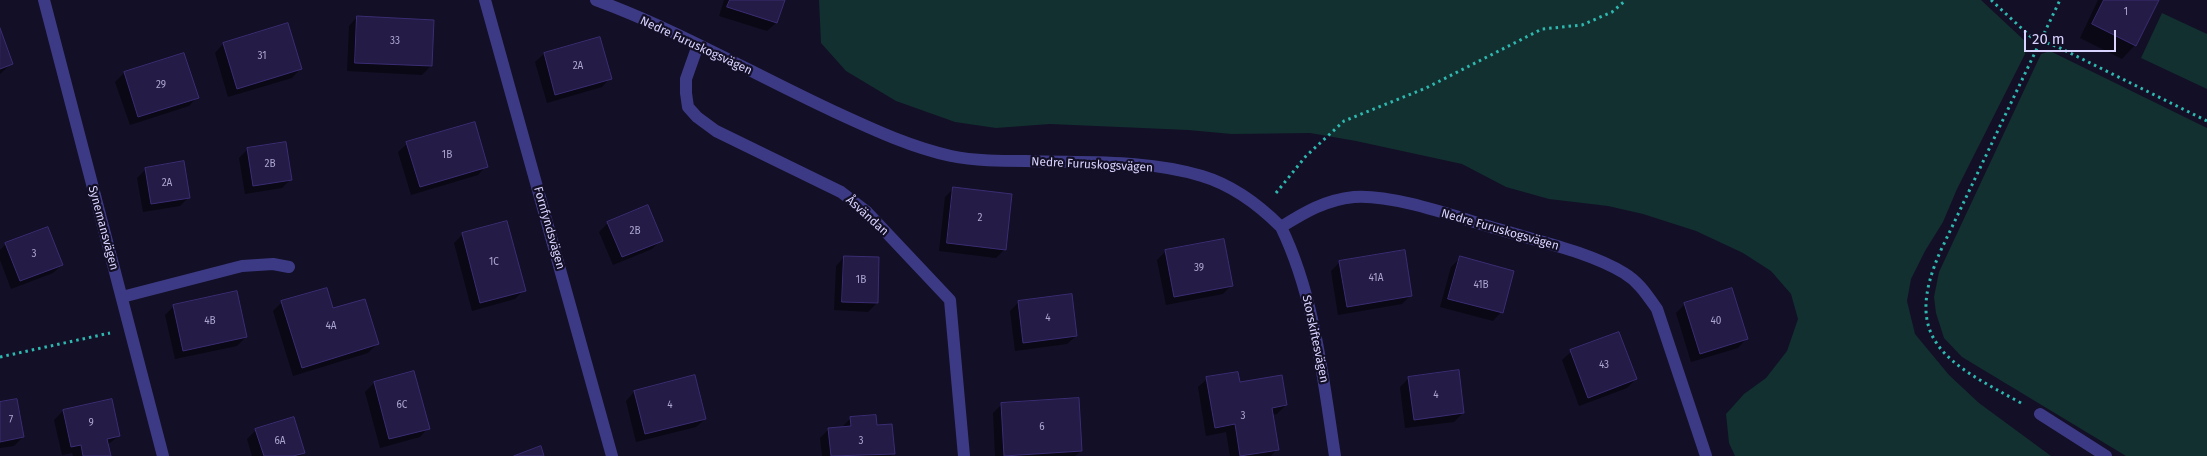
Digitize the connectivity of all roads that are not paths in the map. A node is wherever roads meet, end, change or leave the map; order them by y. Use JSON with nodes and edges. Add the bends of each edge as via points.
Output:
{"nodes":[{"id":1,"x":44,"y":0,"type":"edge"},
{"id":2,"x":485,"y":0,"type":"edge"},
{"id":3,"x":596,"y":0,"type":"edge"},
{"id":4,"x":698,"y":45,"type":"junction"},
{"id":5,"x":1281,"y":226,"type":"junction"},
{"id":6,"x":289,"y":267,"type":"dead end"},
{"id":7,"x":122,"y":297,"type":"junction"},
{"id":8,"x":2040,"y":414,"type":"road end"},
{"id":9,"x":163,"y":456,"type":"edge"},
{"id":10,"x":612,"y":456,"type":"edge"},
{"id":11,"x":964,"y":456,"type":"edge"},
{"id":12,"x":1335,"y":456,"type":"edge"},
{"id":13,"x":1706,"y":456,"type":"edge"},
{"id":14,"x":2106,"y":456,"type":"edge"}],
"edges":[{"from":1,"to":7,"type":"street","name":"Synemansvägen"},
{"from":2,"to":10,"type":"street","name":"Fornfyndsvägen"},
{"from":3,"to":4,"type":"street","name":"Nedre Furuskogsvägen"},
{"from":4,"to":5,"type":"street","name":"Nedre Furuskogsvägen","via":[[793,93],[916,147],[987,160],[1125,164],[1203,176],[1231,188],[1263,209]]},
{"from":4,"to":11,"type":"street","name":"Åsvändan","via":[[686,79],[688,106],[697,117],[716,131],[841,192],[867,212],[950,300]]},
{"from":5,"to":12,"type":"street","name":"Storskiftesvägen","via":[[1294,253],[1307,297]]},
{"from":5,"to":13,"type":"street","name":"Nedre Furuskogsvägen","via":[[1312,208],[1332,201],[1380,198],[1559,247],[1622,272],[1635,280],[1657,309]]},
{"from":6,"to":7,"type":"street","via":[[273,264],[242,266]]},
{"from":7,"to":9,"type":"street","name":"Synemansvägen"},
{"from":8,"to":14,"type":"street"}]}
